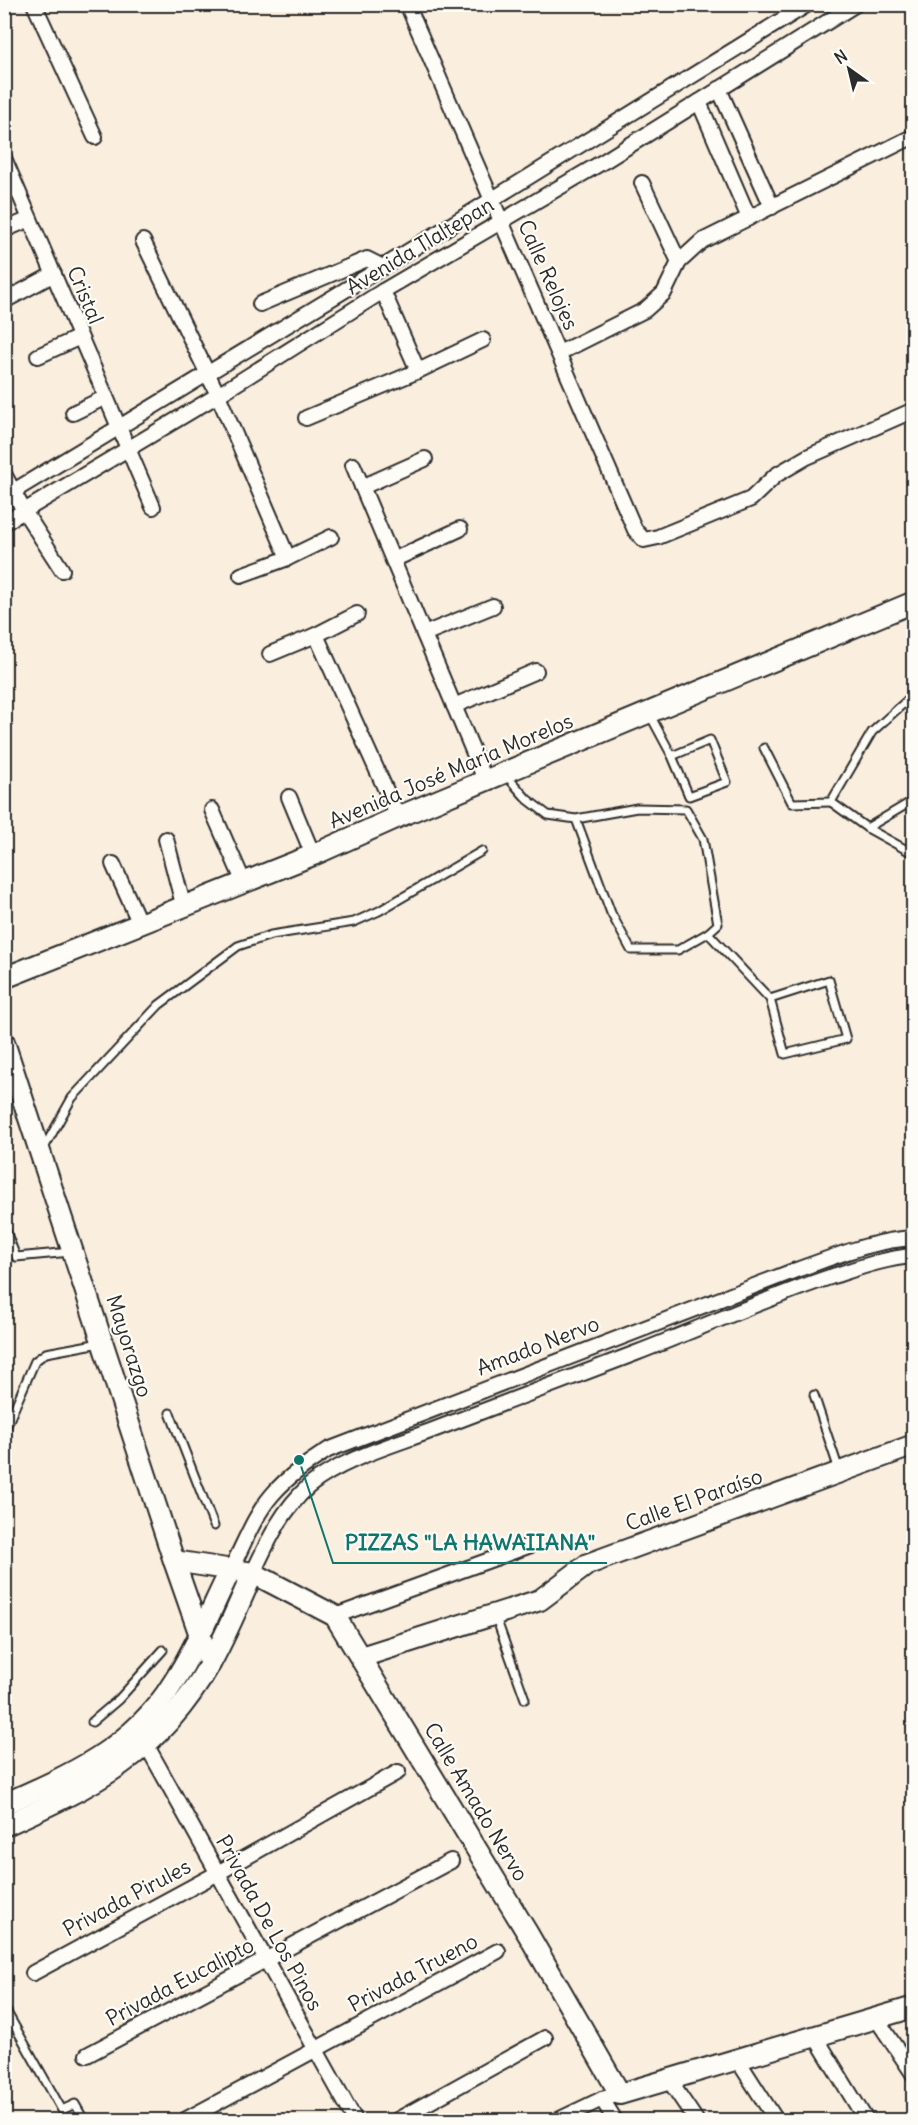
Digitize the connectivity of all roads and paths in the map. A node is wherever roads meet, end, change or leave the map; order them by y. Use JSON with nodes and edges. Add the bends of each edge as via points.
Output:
{"nodes":[{"id":1,"x":34,"y":4,"type":"edge"},
{"id":2,"x":407,"y":4,"type":"edge"},
{"id":3,"x":808,"y":4,"type":"edge"},
{"id":4,"x":856,"y":4,"type":"edge"},
{"id":5,"x":835,"y":10,"type":"edge"},
{"id":6,"x":719,"y":89,"type":"junction"},
{"id":7,"x":699,"y":102,"type":"junction"},
{"id":8,"x":914,"y":136,"type":"edge"},
{"id":9,"x":95,"y":137,"type":"dead end"},
{"id":10,"x":591,"y":137,"type":"junction"},
{"id":11,"x":5,"y":159,"type":"edge"},
{"id":12,"x":606,"y":160,"type":"junction"},
{"id":13,"x":642,"y":183,"type":"dead end"},
{"id":14,"x":492,"y":200,"type":"junction"},
{"id":15,"x":772,"y":207,"type":"junction"},
{"id":16,"x":749,"y":218,"type":"junction"},
{"id":17,"x":30,"y":219,"type":"junction"},
{"id":18,"x":501,"y":222,"type":"junction"},
{"id":19,"x":4,"y":230,"type":"edge"},
{"id":20,"x":143,"y":241,"type":"dead end"},
{"id":21,"x":679,"y":262,"type":"junction"},
{"id":22,"x":383,"y":267,"type":"junction"},
{"id":23,"x":54,"y":274,"type":"junction"},
{"id":24,"x":383,"y":291,"type":"junction"},
{"id":25,"x":4,"y":301,"type":"edge"},
{"id":26,"x":260,"y":304,"type":"dead end"},
{"id":27,"x":80,"y":337,"type":"junction"},
{"id":28,"x":483,"y":340,"type":"dead end"},
{"id":29,"x":559,"y":353,"type":"junction"},
{"id":30,"x":38,"y":356,"type":"dead end"},
{"id":31,"x":418,"y":371,"type":"junction"},
{"id":32,"x":208,"y":374,"type":"junction"},
{"id":33,"x":218,"y":395,"type":"junction"},
{"id":34,"x":106,"y":397,"type":"junction"},
{"id":35,"x":914,"y":410,"type":"edge"},
{"id":36,"x":73,"y":413,"type":"dead end"},
{"id":37,"x":306,"y":418,"type":"dead end"},
{"id":38,"x":119,"y":428,"type":"junction"},
{"id":39,"x":128,"y":448,"type":"junction"},
{"id":40,"x":425,"y":459,"type":"dead end"},
{"id":41,"x":353,"y":465,"type":"dead end"},
{"id":42,"x":4,"y":474,"type":"edge"},
{"id":43,"x":362,"y":487,"type":"junction"},
{"id":44,"x":9,"y":495,"type":"edge"},
{"id":45,"x":153,"y":507,"type":"dead end"},
{"id":46,"x":24,"y":511,"type":"junction"},
{"id":47,"x":4,"y":523,"type":"edge"},
{"id":48,"x":460,"y":529,"type":"dead end"},
{"id":49,"x":331,"y":537,"type":"dead end"},
{"id":50,"x":288,"y":558,"type":"junction"},
{"id":51,"x":393,"y":560,"type":"junction"},
{"id":52,"x":62,"y":570,"type":"dead end"},
{"id":53,"x":241,"y":575,"type":"dead end"},
{"id":54,"x":914,"y":602,"type":"edge"},
{"id":55,"x":493,"y":606,"type":"dead end"},
{"id":56,"x":357,"y":614,"type":"dead end"},
{"id":57,"x":424,"y":634,"type":"junction"},
{"id":58,"x":316,"y":635,"type":"junction"},
{"id":59,"x":270,"y":654,"type":"dead end"},
{"id":60,"x":536,"y":670,"type":"dead end"},
{"id":61,"x":914,"y":694,"type":"edge"},
{"id":62,"x":454,"y":705,"type":"junction"},
{"id":63,"x":649,"y":713,"type":"junction"},
{"id":64,"x":764,"y":748,"type":"dead end"},
{"id":65,"x":672,"y":756,"type":"junction"},
{"id":66,"x":505,"y":774,"type":"junction"},
{"id":67,"x":486,"y":782,"type":"junction"},
{"id":68,"x":289,"y":797,"type":"dead end"},
{"id":69,"x":914,"y":800,"type":"edge"},
{"id":70,"x":831,"y":802,"type":"junction"},
{"id":71,"x":212,"y":810,"type":"dead end"},
{"id":72,"x":398,"y":817,"type":"junction"},
{"id":73,"x":576,"y":819,"type":"junction"},
{"id":74,"x":867,"y":828,"type":"junction"},
{"id":75,"x":166,"y":839,"type":"dead end"},
{"id":76,"x":482,"y":851,"type":"dead end"},
{"id":77,"x":914,"y":854,"type":"edge"},
{"id":78,"x":313,"y":855,"type":"junction"},
{"id":79,"x":113,"y":864,"type":"dead end"},
{"id":80,"x":244,"y":883,"type":"junction"},
{"id":81,"x":184,"y":908,"type":"junction"},
{"id":82,"x":140,"y":924,"type":"junction"},
{"id":83,"x":708,"y":933,"type":"junction"},
{"id":84,"x":4,"y":978,"type":"edge"},
{"id":85,"x":770,"y":999,"type":"junction"},
{"id":86,"x":4,"y":1042,"type":"edge"},
{"id":87,"x":41,"y":1152,"type":"junction"},
{"id":88,"x":4,"y":1226,"type":"edge"},
{"id":89,"x":914,"y":1238,"type":"edge"},
{"id":90,"x":73,"y":1252,"type":"junction"},
{"id":91,"x":914,"y":1256,"type":"edge"},
{"id":92,"x":103,"y":1342,"type":"junction"},
{"id":93,"x":814,"y":1395,"type":"dead end"},
{"id":94,"x":170,"y":1413,"type":"dead end"},
{"id":95,"x":4,"y":1432,"type":"edge"},
{"id":96,"x":914,"y":1445,"type":"edge"},
{"id":97,"x":840,"y":1472,"type":"junction"},
{"id":98,"x":214,"y":1526,"type":"dead end"},
{"id":99,"x":531,"y":1545,"type":"dead end"},
{"id":100,"x":174,"y":1561,"type":"junction"},
{"id":101,"x":231,"y":1569,"type":"junction"},
{"id":102,"x":253,"y":1573,"type":"junction"},
{"id":103,"x":495,"y":1615,"type":"junction"},
{"id":104,"x":335,"y":1616,"type":"junction"},
{"id":105,"x":199,"y":1634,"type":"junction"},
{"id":106,"x":163,"y":1650,"type":"dead end"},
{"id":107,"x":361,"y":1657,"type":"junction"},
{"id":108,"x":210,"y":1664,"type":"junction"},
{"id":109,"x":525,"y":1700,"type":"dead end"},
{"id":110,"x":92,"y":1722,"type":"dead end"},
{"id":111,"x":147,"y":1746,"type":"junction"},
{"id":112,"x":398,"y":1772,"type":"dead end"},
{"id":113,"x":4,"y":1803,"type":"edge"},
{"id":114,"x":4,"y":1826,"type":"edge"},
{"id":115,"x":451,"y":1861,"type":"dead end"},
{"id":116,"x":216,"y":1874,"type":"junction"},
{"id":117,"x":498,"y":1950,"type":"dead end"},
{"id":118,"x":266,"y":1961,"type":"junction"},
{"id":119,"x":33,"y":1973,"type":"dead end"},
{"id":120,"x":4,"y":2007,"type":"edge"},
{"id":121,"x":914,"y":2007,"type":"edge"},
{"id":122,"x":876,"y":2018,"type":"junction"},
{"id":123,"x":815,"y":2036,"type":"junction"},
{"id":124,"x":545,"y":2038,"type":"dead end"},
{"id":125,"x":315,"y":2049,"type":"junction"},
{"id":126,"x":87,"y":2055,"type":"dead end"},
{"id":127,"x":737,"y":2059,"type":"junction"},
{"id":128,"x":914,"y":2075,"type":"edge"},
{"id":129,"x":669,"y":2080,"type":"junction"},
{"id":130,"x":611,"y":2097,"type":"junction"},
{"id":131,"x":84,"y":2121,"type":"edge"},
{"id":132,"x":185,"y":2121,"type":"edge"},
{"id":133,"x":355,"y":2121,"type":"edge"},
{"id":134,"x":396,"y":2121,"type":"edge"},
{"id":135,"x":558,"y":2121,"type":"edge"},
{"id":136,"x":615,"y":2121,"type":"edge"},
{"id":137,"x":696,"y":2121,"type":"edge"},
{"id":138,"x":777,"y":2121,"type":"edge"},
{"id":139,"x":866,"y":2121,"type":"edge"}],
"edges":[{"from":1,"to":9,"type":"street"},
{"from":2,"to":14,"type":"street","name":"Calle Relojes"},
{"from":3,"to":10,"type":"street","name":"Avenida Tlaltepan"},
{"from":4,"to":5,"type":"street","name":"Avenida Tlaltepan"},
{"from":5,"to":6,"type":"street","name":"Avenida Tlaltepan"},
{"from":6,"to":7,"type":"street","name":"Avenida Tlaltepan"},
{"from":6,"to":15,"type":"street"},
{"from":7,"to":12,"type":"street","name":"Avenida Tlaltepan"},
{"from":7,"to":16,"type":"street"},
{"from":8,"to":15,"type":"street"},
{"from":10,"to":12,"type":"street"},
{"from":10,"to":14,"type":"street","name":"Avenida Tlaltepan"},
{"from":11,"to":17,"type":"street","name":"Cristal"},
{"from":12,"to":18,"type":"street","name":"Avenida Tlaltepan"},
{"from":13,"to":21,"type":"street"},
{"from":14,"to":18,"type":"street","name":"Calle Relojes"},
{"from":14,"to":22,"type":"street","name":"Avenida Tlaltepan"},
{"from":15,"to":16,"type":"street"},
{"from":16,"to":21,"type":"street","via":[[702,241]]},
{"from":17,"to":19,"type":"street"},
{"from":17,"to":23,"type":"street","name":"Cristal"},
{"from":18,"to":24,"type":"street","name":"Avenida Tlaltepan"},
{"from":18,"to":29,"type":"street","name":"Calle Relojes"},
{"from":20,"to":32,"type":"street"},
{"from":21,"to":29,"type":"street","via":[[664,293],[645,310]]},
{"from":22,"to":26,"type":"street","via":[[367,259]]},
{"from":22,"to":32,"type":"street","name":"Avenida Tlaltepan"},
{"from":23,"to":25,"type":"street"},
{"from":23,"to":27,"type":"street","name":"Cristal"},
{"from":24,"to":31,"type":"street"},
{"from":24,"to":33,"type":"street","name":"Avenida Tlaltepan"},
{"from":27,"to":30,"type":"street"},
{"from":27,"to":34,"type":"street","name":"Cristal"},
{"from":28,"to":31,"type":"street"},
{"from":29,"to":35,"type":"street","name":"Calle Relojes","via":[[635,530],[644,540],[751,499],[776,475],[807,457]]},
{"from":31,"to":37,"type":"street"},
{"from":32,"to":33,"type":"street"},
{"from":32,"to":38,"type":"street","name":"Avenida Tlaltepan"},
{"from":33,"to":39,"type":"street","name":"Avenida Tlaltepan"},
{"from":33,"to":50,"type":"street"},
{"from":34,"to":36,"type":"street"},
{"from":34,"to":38,"type":"street","name":"Cristal"},
{"from":38,"to":39,"type":"street","name":"Cristal"},
{"from":38,"to":44,"type":"street","name":"Avenida Tlaltepan"},
{"from":39,"to":45,"type":"street","name":"Cristal"},
{"from":39,"to":46,"type":"street","name":"Avenida Tlaltepan"},
{"from":40,"to":43,"type":"street"},
{"from":41,"to":43,"type":"street"},
{"from":42,"to":44,"type":"street"},
{"from":43,"to":51,"type":"street"},
{"from":44,"to":46,"type":"street"},
{"from":46,"to":47,"type":"street","name":"Avenida Tlaltepan"},
{"from":46,"to":52,"type":"street"},
{"from":48,"to":51,"type":"street"},
{"from":49,"to":50,"type":"street"},
{"from":50,"to":53,"type":"street"},
{"from":51,"to":57,"type":"street"},
{"from":54,"to":63,"type":"main road","name":"Avenida José María Morelos"},
{"from":55,"to":57,"type":"street"},
{"from":56,"to":58,"type":"street"},
{"from":57,"to":62,"type":"street"},
{"from":58,"to":59,"type":"street"},
{"from":58,"to":72,"type":"street"},
{"from":60,"to":62,"type":"street"},
{"from":61,"to":70,"type":"lane","via":[[872,732]]},
{"from":62,"to":67,"type":"street"},
{"from":63,"to":65,"type":"lane"},
{"from":63,"to":66,"type":"main road","name":"Avenida José María Morelos"},
{"from":64,"to":70,"type":"lane","via":[[792,803]]},
{"from":65,"to":65,"type":"lane","via":[[688,796],[727,782],[710,740]]},
{"from":66,"to":67,"type":"main road","name":"Avenida José María Morelos"},
{"from":66,"to":73,"type":"lane","via":[[548,815]]},
{"from":67,"to":72,"type":"main road","name":"Avenida José María Morelos"},
{"from":68,"to":78,"type":"street"},
{"from":69,"to":74,"type":"lane"},
{"from":70,"to":74,"type":"lane"},
{"from":71,"to":80,"type":"street"},
{"from":72,"to":78,"type":"main road","name":"Avenida José María Morelos"},
{"from":73,"to":83,"type":"lane","via":[[611,913],[631,950],[678,950]]},
{"from":73,"to":83,"type":"lane","via":[[637,808],[686,809],[703,839],[718,924]]},
{"from":74,"to":77,"type":"lane"},
{"from":75,"to":81,"type":"street"},
{"from":76,"to":87,"type":"lane","via":[[354,922],[271,935],[238,946],[159,1005],[72,1098]]},
{"from":78,"to":80,"type":"main road","name":"Avenida José María Morelos"},
{"from":79,"to":82,"type":"street"},
{"from":80,"to":81,"type":"main road","name":"Avenida José María Morelos"},
{"from":81,"to":82,"type":"main road","name":"Avenida José María Morelos"},
{"from":82,"to":84,"type":"main road","name":"Avenida José María Morelos"},
{"from":83,"to":85,"type":"lane"},
{"from":85,"to":85,"type":"lane","via":[[829,980],[846,1039],[785,1054]]},
{"from":86,"to":87,"type":"main road","name":"Mayorazgo"},
{"from":87,"to":90,"type":"main road","name":"Mayorazgo"},
{"from":88,"to":90,"type":"lane","via":[[16,1257]]},
{"from":89,"to":101,"type":"street","name":"Amado Nervo","via":[[867,1246],[796,1270],[327,1450],[298,1469],[273,1494],[257,1516]]},
{"from":90,"to":92,"type":"main road","name":"Mayorazgo"},
{"from":91,"to":102,"type":"street","name":"Amado Nervo","via":[[871,1264],[802,1287],[338,1468],[310,1486],[288,1508]]},
{"from":92,"to":95,"type":"lane","via":[[46,1353],[35,1361]]},
{"from":92,"to":100,"type":"main road","name":"Mayorazgo"},
{"from":93,"to":97,"type":"lane"},
{"from":94,"to":98,"type":"lane"},
{"from":96,"to":97,"type":"main road","name":"Calle El Paraíso"},
{"from":97,"to":103,"type":"main road","name":"Calle El Paraíso","via":[[588,1564],[540,1600]]},
{"from":99,"to":104,"type":"street"},
{"from":100,"to":101,"type":"main road","name":"Calle Amado Nervo"},
{"from":100,"to":105,"type":"main road","name":"Mayorazgo"},
{"from":101,"to":102,"type":"main road","name":"Calle Amado Nervo"},
{"from":101,"to":105,"type":"main road"},
{"from":102,"to":104,"type":"main road","name":"Calle Amado Nervo"},
{"from":102,"to":108,"type":"main road"},
{"from":103,"to":107,"type":"main road","name":"Calle El Paraíso"},
{"from":103,"to":109,"type":"lane"},
{"from":104,"to":107,"type":"main road","name":"Calle Amado Nervo"},
{"from":105,"to":108,"type":"main road","name":"Mayorazgo"},
{"from":105,"to":113,"type":"main road","via":[[173,1684],[118,1744],[64,1778]]},
{"from":106,"to":110,"type":"lane","via":[[119,1699]]},
{"from":107,"to":130,"type":"main road","name":"Calle Amado Nervo","via":[[522,1924]]},
{"from":108,"to":111,"type":"main road"},
{"from":111,"to":114,"type":"main road","via":[[72,1795]]},
{"from":111,"to":116,"type":"street","name":"Privada De Los Pinos"},
{"from":112,"to":116,"type":"street","name":"Privada Pirules"},
{"from":115,"to":118,"type":"street","name":"Privada Eucalipto"},
{"from":116,"to":118,"type":"street","name":"Privada De Los Pinos"},
{"from":116,"to":119,"type":"street","name":"Privada Pirules"},
{"from":117,"to":125,"type":"street","name":"Privada Trueno"},
{"from":118,"to":125,"type":"street","name":"Privada De Los Pinos"},
{"from":118,"to":126,"type":"street","name":"Privada Eucalipto"},
{"from":120,"to":131,"type":"lane","via":[[62,2110],[75,2104]]},
{"from":121,"to":122,"type":"main road"},
{"from":122,"to":123,"type":"main road"},
{"from":122,"to":128,"type":"street"},
{"from":123,"to":127,"type":"main road"},
{"from":123,"to":139,"type":"street"},
{"from":124,"to":134,"type":"street"},
{"from":125,"to":132,"type":"street","name":"Privada Trueno"},
{"from":125,"to":133,"type":"street","name":"Privada De Los Pinos"},
{"from":127,"to":129,"type":"main road"},
{"from":127,"to":138,"type":"street"},
{"from":129,"to":130,"type":"main road"},
{"from":129,"to":137,"type":"street"},
{"from":130,"to":135,"type":"street"},
{"from":130,"to":136,"type":"street"}]}
